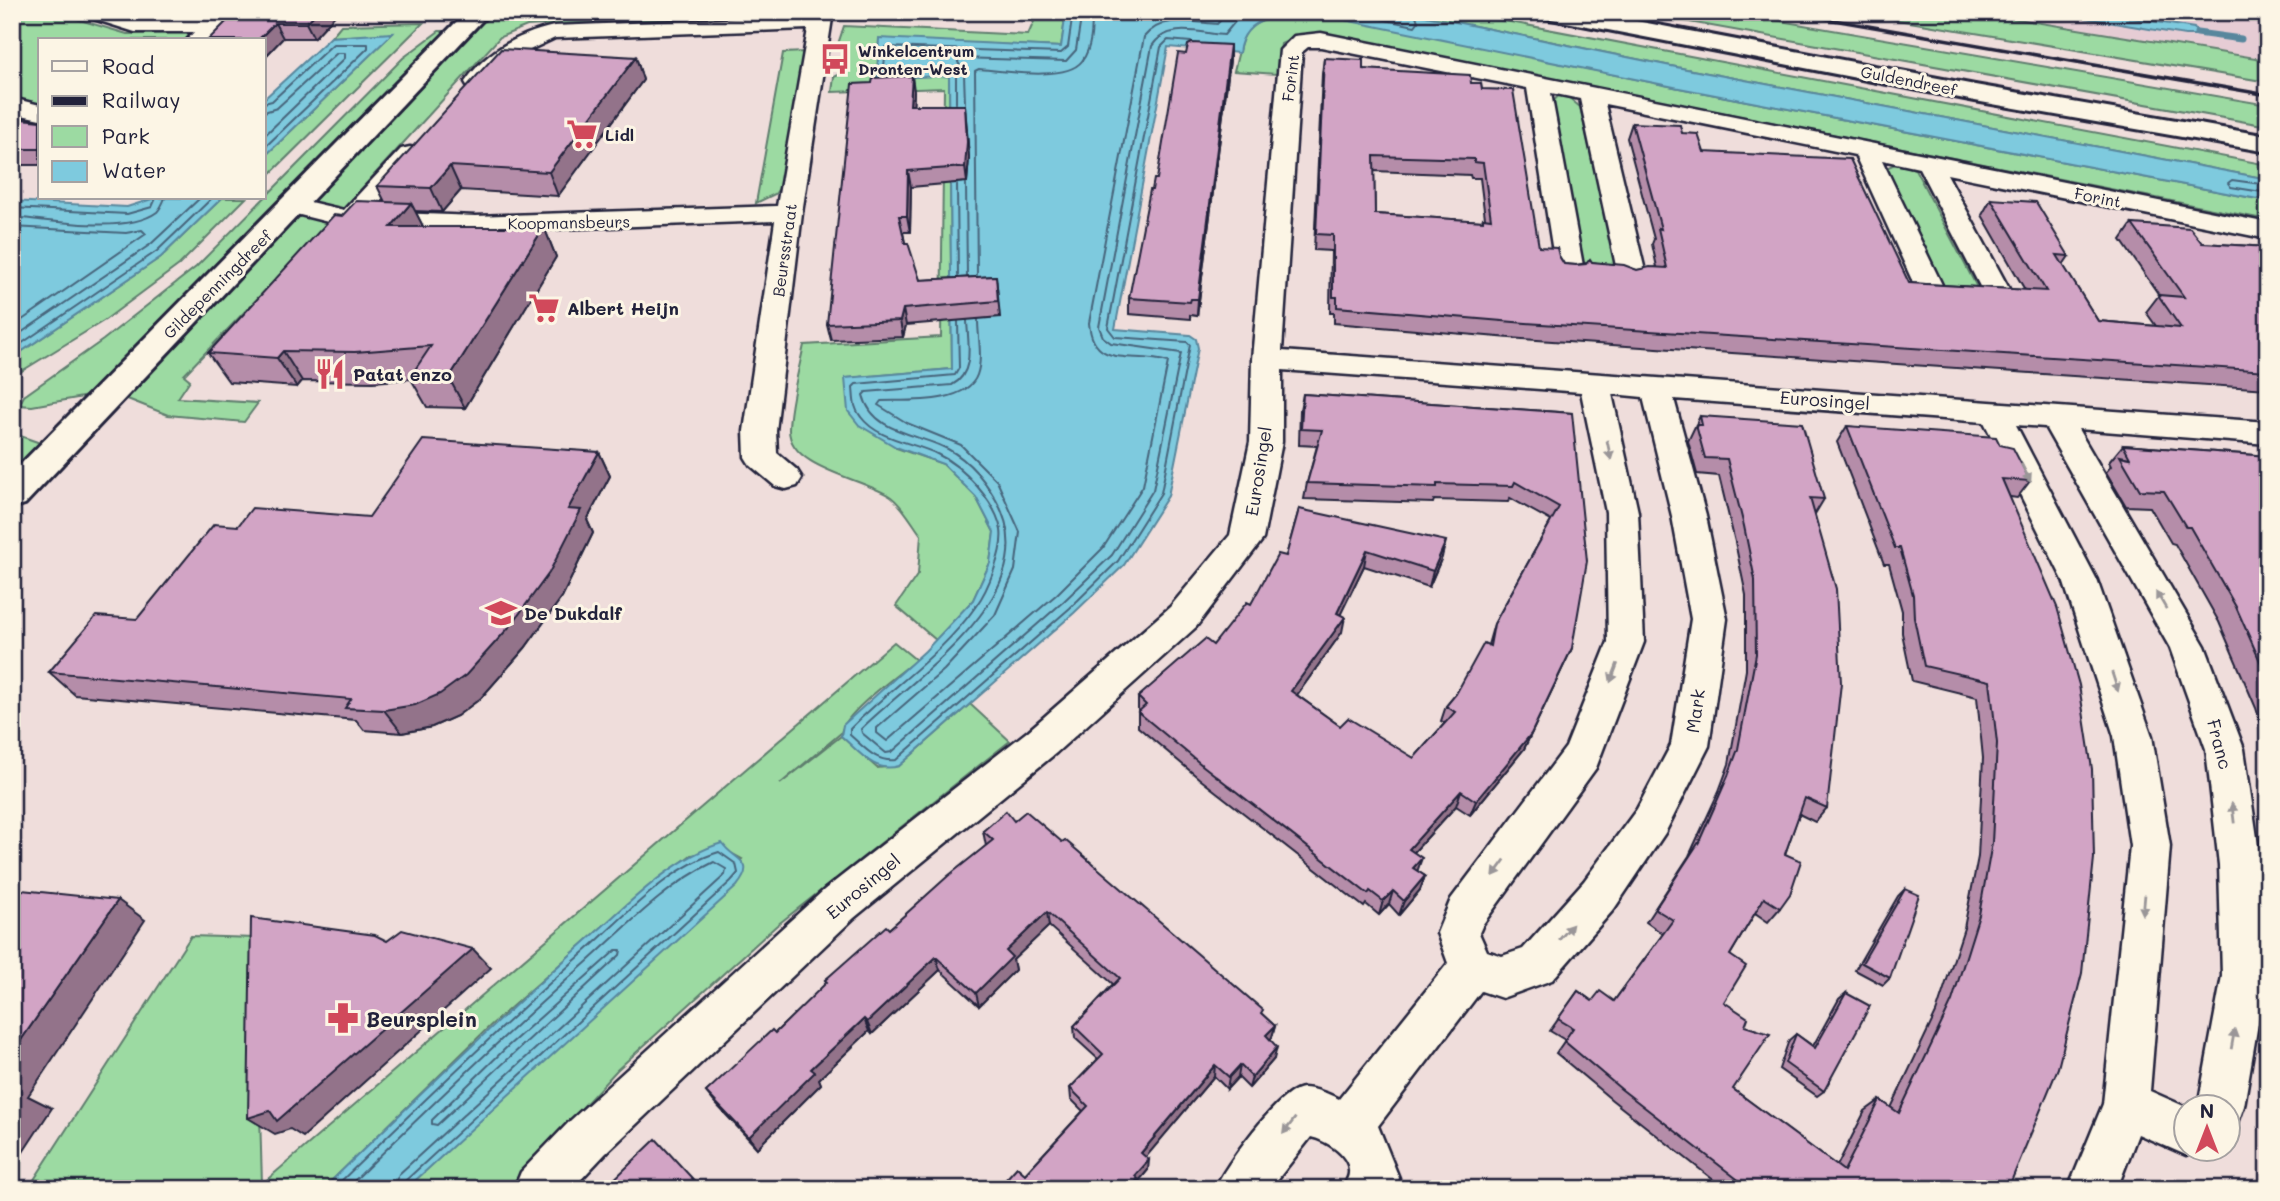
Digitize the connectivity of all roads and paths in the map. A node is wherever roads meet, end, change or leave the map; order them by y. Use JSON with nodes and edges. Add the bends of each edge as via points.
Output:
{"nodes":[{"id":1,"x":92,"y":12,"type":"edge"},
{"id":2,"x":480,"y":12,"type":"edge"},
{"id":3,"x":1551,"y":12,"type":"edge"},
{"id":4,"x":2248,"y":12,"type":"edge"},
{"id":5,"x":2268,"y":16,"type":"edge"},
{"id":6,"x":821,"y":17,"type":"edge"},
{"id":7,"x":200,"y":38,"type":"edge"},
{"id":8,"x":1538,"y":84,"type":"junction"},
{"id":9,"x":1591,"y":95,"type":"junction"},
{"id":10,"x":463,"y":96,"type":"edge"},
{"id":11,"x":12,"y":105,"type":"edge"},
{"id":12,"x":38,"y":112,"type":"edge"},
{"id":13,"x":425,"y":137,"type":"edge"},
{"id":14,"x":2268,"y":144,"type":"edge"},
{"id":15,"x":1865,"y":151,"type":"junction"},
{"id":16,"x":1929,"y":163,"type":"junction"},
{"id":17,"x":293,"y":206,"type":"junction"},
{"id":18,"x":789,"y":214,"type":"junction"},
{"id":19,"x":350,"y":219,"type":"junction"},
{"id":20,"x":2268,"y":231,"type":"edge"},
{"id":21,"x":314,"y":260,"type":"edge"},
{"id":22,"x":1570,"y":271,"type":"edge"},
{"id":23,"x":1632,"y":275,"type":"edge"},
{"id":24,"x":1931,"y":291,"type":"edge"},
{"id":25,"x":1999,"y":296,"type":"edge"},
{"id":26,"x":1267,"y":359,"type":"junction"},
{"id":27,"x":1594,"y":383,"type":"junction"},
{"id":28,"x":1656,"y":388,"type":"junction"},
{"id":29,"x":1994,"y":413,"type":"junction"},
{"id":30,"x":2055,"y":417,"type":"junction"},
{"id":31,"x":2268,"y":433,"type":"edge"},
{"id":32,"x":786,"y":478,"type":"dead end"},
{"id":33,"x":12,"y":495,"type":"edge"},
{"id":34,"x":1472,"y":967,"type":"junction"},
{"id":35,"x":2224,"y":1092,"type":"edge"},
{"id":36,"x":2126,"y":1104,"type":"junction"},
{"id":37,"x":2172,"y":1124,"type":"edge"},
{"id":38,"x":1348,"y":1126,"type":"junction"},
{"id":39,"x":538,"y":1189,"type":"edge"},
{"id":40,"x":1239,"y":1189,"type":"edge"},
{"id":41,"x":1367,"y":1189,"type":"edge"},
{"id":42,"x":2092,"y":1189,"type":"edge"}],
"edges":[{"from":1,"to":7,"type":"street","via":[[135,26],[214,25]]},
{"from":2,"to":17,"type":"street","name":"Gildepenningdreef"},
{"from":3,"to":14,"type":"street","name":"Guldendreef"},
{"from":4,"to":5,"type":"street"},
{"from":6,"to":10,"type":"street","via":[[554,32],[529,39],[501,55]]},
{"from":6,"to":18,"type":"street","name":"Beursstraat"},
{"from":8,"to":9,"type":"street","name":"Forint"},
{"from":8,"to":22,"type":"street"},
{"from":8,"to":26,"type":"street","name":"Forint","via":[[1321,40],[1302,41],[1291,50]]},
{"from":9,"to":15,"type":"street","name":"Forint"},
{"from":9,"to":23,"type":"street"},
{"from":11,"to":12,"type":"street"},
{"from":13,"to":19,"type":"street"},
{"from":15,"to":16,"type":"street","name":"Forint"},
{"from":15,"to":24,"type":"street"},
{"from":16,"to":20,"type":"street","name":"Forint"},
{"from":16,"to":25,"type":"street"},
{"from":17,"to":19,"type":"street","name":"Koopmansbeurs"},
{"from":17,"to":33,"type":"street","name":"Gildepenningdreef"},
{"from":18,"to":19,"type":"street","name":"Koopmansbeurs","via":[[476,224]]},
{"from":18,"to":32,"type":"street","name":"Beursstraat","via":[[760,431],[761,457]]},
{"from":19,"to":21,"type":"street"},
{"from":26,"to":27,"type":"street","name":"Eurosingel"},
{"from":26,"to":39,"type":"street","name":"Eurosingel","via":[[1266,442],[1246,539],[1183,617],[1042,742],[839,904]]},
{"from":27,"to":28,"type":"street","name":"Eurosingel"},
{"from":27,"to":34,"type":"street","one_way":true,"via":[[1622,512],[1626,642],[1582,756],[1466,913],[1458,933]]},
{"from":28,"to":29,"type":"street","name":"Eurosingel"},
{"from":34,"to":28,"type":"street","name":"Mark","one_way":true,"via":[[1502,977],[1537,965],[1599,895],[1651,821],[1690,746],[1709,619],[1689,516]]},
{"from":29,"to":30,"type":"street","name":"Eurosingel"},
{"from":29,"to":36,"type":"street","one_way":true,"via":[[2080,580],[2133,736],[2150,846]]},
{"from":30,"to":31,"type":"street","name":"Eurosingel"},
{"from":35,"to":30,"type":"street","name":"Franc","one_way":true,"via":[[2244,976],[2240,865],[2225,749],[2187,646]]},
{"from":34,"to":38,"type":"street"},
{"from":36,"to":37,"type":"street"},
{"from":36,"to":42,"type":"street"},
{"from":38,"to":40,"type":"street","one_way":true,"via":[[1301,1111]]},
{"from":38,"to":41,"type":"street","via":[[1370,1156],[1375,1178]]}]}
